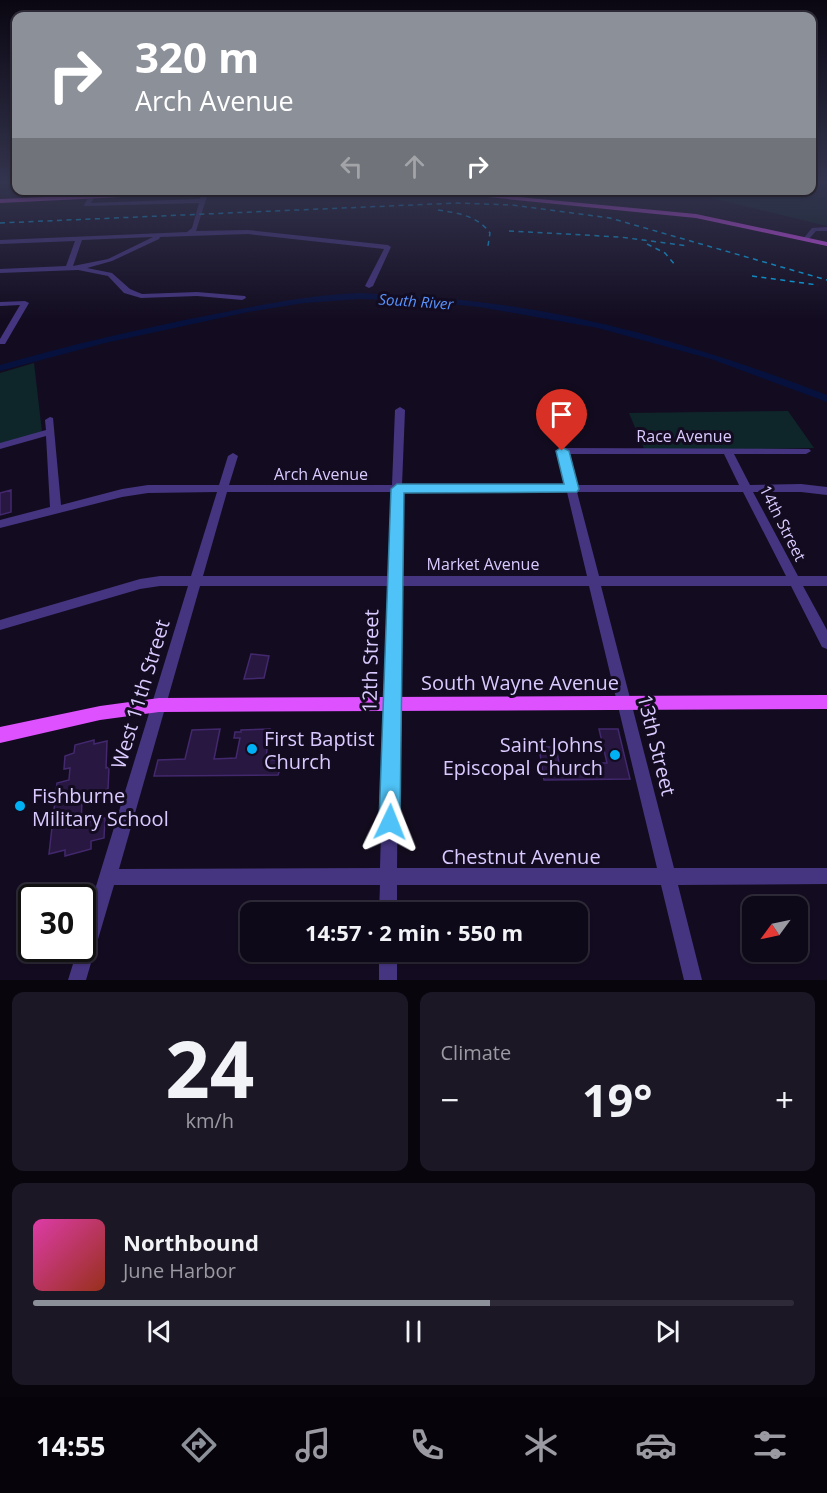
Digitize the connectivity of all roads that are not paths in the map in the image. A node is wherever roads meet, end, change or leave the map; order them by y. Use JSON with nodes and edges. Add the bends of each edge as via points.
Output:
{"nodes":[{"id":1,"x":195,"y":229,"type":"edge"},
{"id":2,"x":762,"y":229,"type":"edge"},
{"id":3,"x":763,"y":229,"type":"edge"},
{"id":4,"x":814,"y":229,"type":"edge"},
{"id":5,"x":191,"y":233,"type":"junction"},
{"id":6,"x":163,"y":236,"type":"junction"},
{"id":7,"x":807,"y":238,"type":"junction"},
{"id":8,"x":79,"y":239,"type":"junction"},
{"id":9,"x":0,"y":242,"type":"edge"},
{"id":10,"x":827,"y":243,"type":"edge"},
{"id":11,"x":69,"y":268,"type":"junction"},
{"id":12,"x":78,"y":268,"type":"junction"},
{"id":13,"x":0,"y":271,"type":"edge"},
{"id":14,"x":369,"y":286,"type":"dead end"},
{"id":15,"x":242,"y":298,"type":"dead end"},
{"id":16,"x":0,"y":304,"type":"edge"},
{"id":17,"x":15,"y":341,"type":"dead end"},
{"id":18,"x":1,"y":342,"type":"edge"},
{"id":19,"x":400,"y":410,"type":"dead end"},
{"id":20,"x":50,"y":420,"type":"dead end"},
{"id":21,"x":51,"y":432,"type":"junction"},
{"id":22,"x":0,"y":446,"type":"edge"},
{"id":23,"x":562,"y":451,"type":"joint"},
{"id":24,"x":727,"y":451,"type":"junction"},
{"id":25,"x":806,"y":451,"type":"dead end"},
{"id":26,"x":233,"y":456,"type":"dead end"},
{"id":27,"x":223,"y":489,"type":"junction"},
{"id":28,"x":397,"y":489,"type":"junction"},
{"id":29,"x":572,"y":489,"type":"junction"},
{"id":30,"x":747,"y":489,"type":"junction"},
{"id":31,"x":827,"y":491,"type":"edge"},
{"id":32,"x":56,"y":510,"type":"junction"},
{"id":33,"x":0,"y":524,"type":"edge"},
{"id":34,"x":196,"y":581,"type":"junction"},
{"id":35,"x":394,"y":581,"type":"junction"},
{"id":36,"x":594,"y":581,"type":"junction"},
{"id":37,"x":795,"y":581,"type":"junction"},
{"id":38,"x":827,"y":581,"type":"edge"},
{"id":39,"x":0,"y":625,"type":"edge"},
{"id":40,"x":827,"y":643,"type":"edge"},
{"id":41,"x":827,"y":702,"type":"edge"},
{"id":42,"x":626,"y":703,"type":"junction"},
{"id":43,"x":392,"y":704,"type":"junction"},
{"id":44,"x":159,"y":705,"type":"junction"},
{"id":45,"x":0,"y":735,"type":"edge"},
{"id":46,"x":668,"y":876,"type":"junction"},
{"id":47,"x":827,"y":876,"type":"edge"},
{"id":48,"x":387,"y":877,"type":"junction"},
{"id":49,"x":107,"y":878,"type":"junction"},
{"id":50,"x":388,"y":902,"type":"edge"},
{"id":51,"x":388,"y":962,"type":"edge"},
{"id":52,"x":77,"y":980,"type":"edge"},
{"id":53,"x":388,"y":980,"type":"edge"},
{"id":54,"x":693,"y":980,"type":"edge"}],
"edges":[{"from":1,"to":5,"type":"street"},
{"from":2,"to":7,"type":"main road"},
{"from":3,"to":7,"type":"main road"},
{"from":4,"to":7,"type":"street"},
{"from":5,"to":6,"type":"street"},
{"from":5,"to":14,"type":"street","via":[[248,232],[388,247]]},
{"from":6,"to":8,"type":"street"},
{"from":6,"to":12,"type":"street","via":[[110,260]]},
{"from":7,"to":10,"type":"main road"},
{"from":8,"to":9,"type":"street"},
{"from":8,"to":11,"type":"street"},
{"from":11,"to":12,"type":"street"},
{"from":11,"to":13,"type":"street"},
{"from":12,"to":15,"type":"street","via":[[110,274],[127,291],[141,296],[197,294]]},
{"from":16,"to":18,"type":"street","via":[[25,303]]},
{"from":17,"to":18,"type":"street"},
{"from":19,"to":28,"type":"street","name":"12th Street"},
{"from":20,"to":21,"type":"street"},
{"from":21,"to":22,"type":"street"},
{"from":21,"to":32,"type":"street"},
{"from":23,"to":24,"type":"street","name":"Race Avenue"},
{"from":23,"to":29,"type":"street","name":"13th Street"},
{"from":24,"to":25,"type":"street","name":"Race Avenue"},
{"from":24,"to":30,"type":"street","name":"14th Street"},
{"from":26,"to":27,"type":"street","name":"West 11th Street"},
{"from":27,"to":28,"type":"street","name":"Arch Avenue"},
{"from":27,"to":32,"type":"street","name":"Arch Avenue","via":[[134,491]]},
{"from":27,"to":34,"type":"street","name":"West 11th Street"},
{"from":28,"to":29,"type":"street","name":"Arch Avenue"},
{"from":28,"to":35,"type":"street","name":"12th Street"},
{"from":29,"to":30,"type":"street","name":"Arch Avenue"},
{"from":29,"to":36,"type":"street","name":"13th Street"},
{"from":30,"to":31,"type":"street","name":"Arch Avenue"},
{"from":30,"to":37,"type":"street","name":"14th Street"},
{"from":32,"to":33,"type":"street","name":"Arch Avenue"},
{"from":34,"to":35,"type":"street","name":"Market Avenue"},
{"from":34,"to":39,"type":"street","name":"Market Avenue","via":[[150,582]]},
{"from":34,"to":44,"type":"street","name":"West 11th Street"},
{"from":35,"to":36,"type":"street","name":"Market Avenue"},
{"from":35,"to":43,"type":"street","name":"12th Street"},
{"from":36,"to":37,"type":"street","name":"Market Avenue"},
{"from":36,"to":42,"type":"street","name":"13th Street"},
{"from":37,"to":38,"type":"street","name":"Market Avenue"},
{"from":37,"to":40,"type":"street","name":"14th Street"},
{"from":41,"to":42,"type":"main road","name":"South Wayne Avenue"},
{"from":42,"to":43,"type":"main road","name":"South Wayne Avenue"},
{"from":42,"to":46,"type":"street","name":"13th Street"},
{"from":43,"to":44,"type":"main road","name":"South Wayne Avenue"},
{"from":43,"to":48,"type":"street","name":"12th Street"},
{"from":44,"to":45,"type":"main road","name":"South Wayne Avenue","via":[[100,713]]},
{"from":44,"to":49,"type":"street","name":"West 11th Street"},
{"from":46,"to":47,"type":"street","name":"Chestnut Avenue"},
{"from":46,"to":48,"type":"street","name":"Chestnut Avenue"},
{"from":46,"to":54,"type":"street","name":"13th Street"},
{"from":48,"to":49,"type":"street","name":"Chestnut Avenue"},
{"from":48,"to":50,"type":"street","name":"12th Street"},
{"from":49,"to":52,"type":"street","name":"West 11th Street"},
{"from":51,"to":53,"type":"street"}]}
